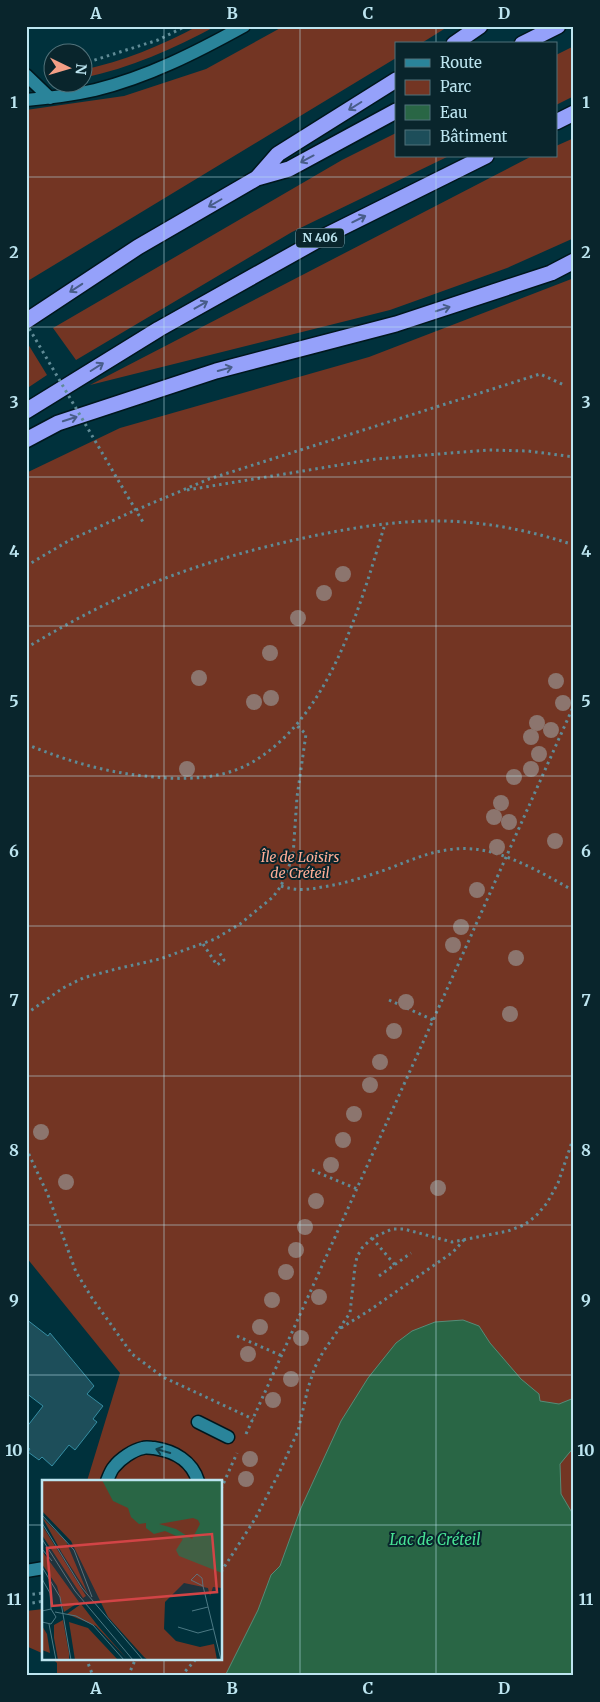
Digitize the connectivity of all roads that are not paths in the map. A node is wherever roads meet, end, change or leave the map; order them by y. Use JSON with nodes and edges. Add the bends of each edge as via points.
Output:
{"nodes":[{"id":1,"x":244,"y":26,"type":"edge"},
{"id":2,"x":480,"y":26,"type":"edge"},
{"id":3,"x":558,"y":26,"type":"edge"},
{"id":4,"x":457,"y":42,"type":"edge"},
{"id":5,"x":526,"y":42,"type":"edge"},
{"id":6,"x":26,"y":75,"type":"edge"},
{"id":7,"x":395,"y":81,"type":"edge"},
{"id":8,"x":50,"y":98,"type":"junction"},
{"id":9,"x":26,"y":100,"type":"edge"},
{"id":10,"x":395,"y":112,"type":"edge"},
{"id":11,"x":574,"y":113,"type":"edge"},
{"id":12,"x":558,"y":121,"type":"edge"},
{"id":13,"x":482,"y":158,"type":"edge"},
{"id":14,"x":257,"y":178,"type":"junction"},
{"id":15,"x":574,"y":261,"type":"edge"},
{"id":16,"x":26,"y":322,"type":"edge"},
{"id":17,"x":26,"y":412,"type":"edge"},
{"id":18,"x":26,"y":440,"type":"edge"},
{"id":19,"x":198,"y":1422,"type":"dead end"},
{"id":20,"x":228,"y":1437,"type":"dead end"},
{"id":21,"x":107,"y":1480,"type":"edge"},
{"id":22,"x":198,"y":1480,"type":"edge"},
{"id":23,"x":42,"y":1568,"type":"edge"},
{"id":24,"x":26,"y":1571,"type":"edge"}],
"edges":[{"from":1,"to":8,"type":"street","via":[[167,66],[92,90]]},
{"from":2,"to":4,"type":"highway"},
{"from":3,"to":5,"type":"highway"},
{"from":6,"to":8,"type":"street"},
{"from":7,"to":14,"type":"highway","one_way":true,"via":[[278,154]]},
{"from":8,"to":9,"type":"street"},
{"from":10,"to":14,"type":"highway","one_way":true,"via":[[289,169]]},
{"from":11,"to":12,"type":"highway"},
{"from":17,"to":13,"type":"highway","number":"N 406","one_way":true,"via":[[159,329],[325,236]]},
{"from":14,"to":16,"type":"highway","one_way":true,"via":[[138,247]]},
{"from":18,"to":15,"type":"highway","one_way":true,"via":[[58,423],[216,371],[396,324],[551,273]]},
{"from":19,"to":20,"type":"street"},
{"from":22,"to":21,"type":"street","one_way":true,"via":[[195,1470],[175,1454],[144,1447],[113,1467]]},
{"from":23,"to":24,"type":"street"}]}
